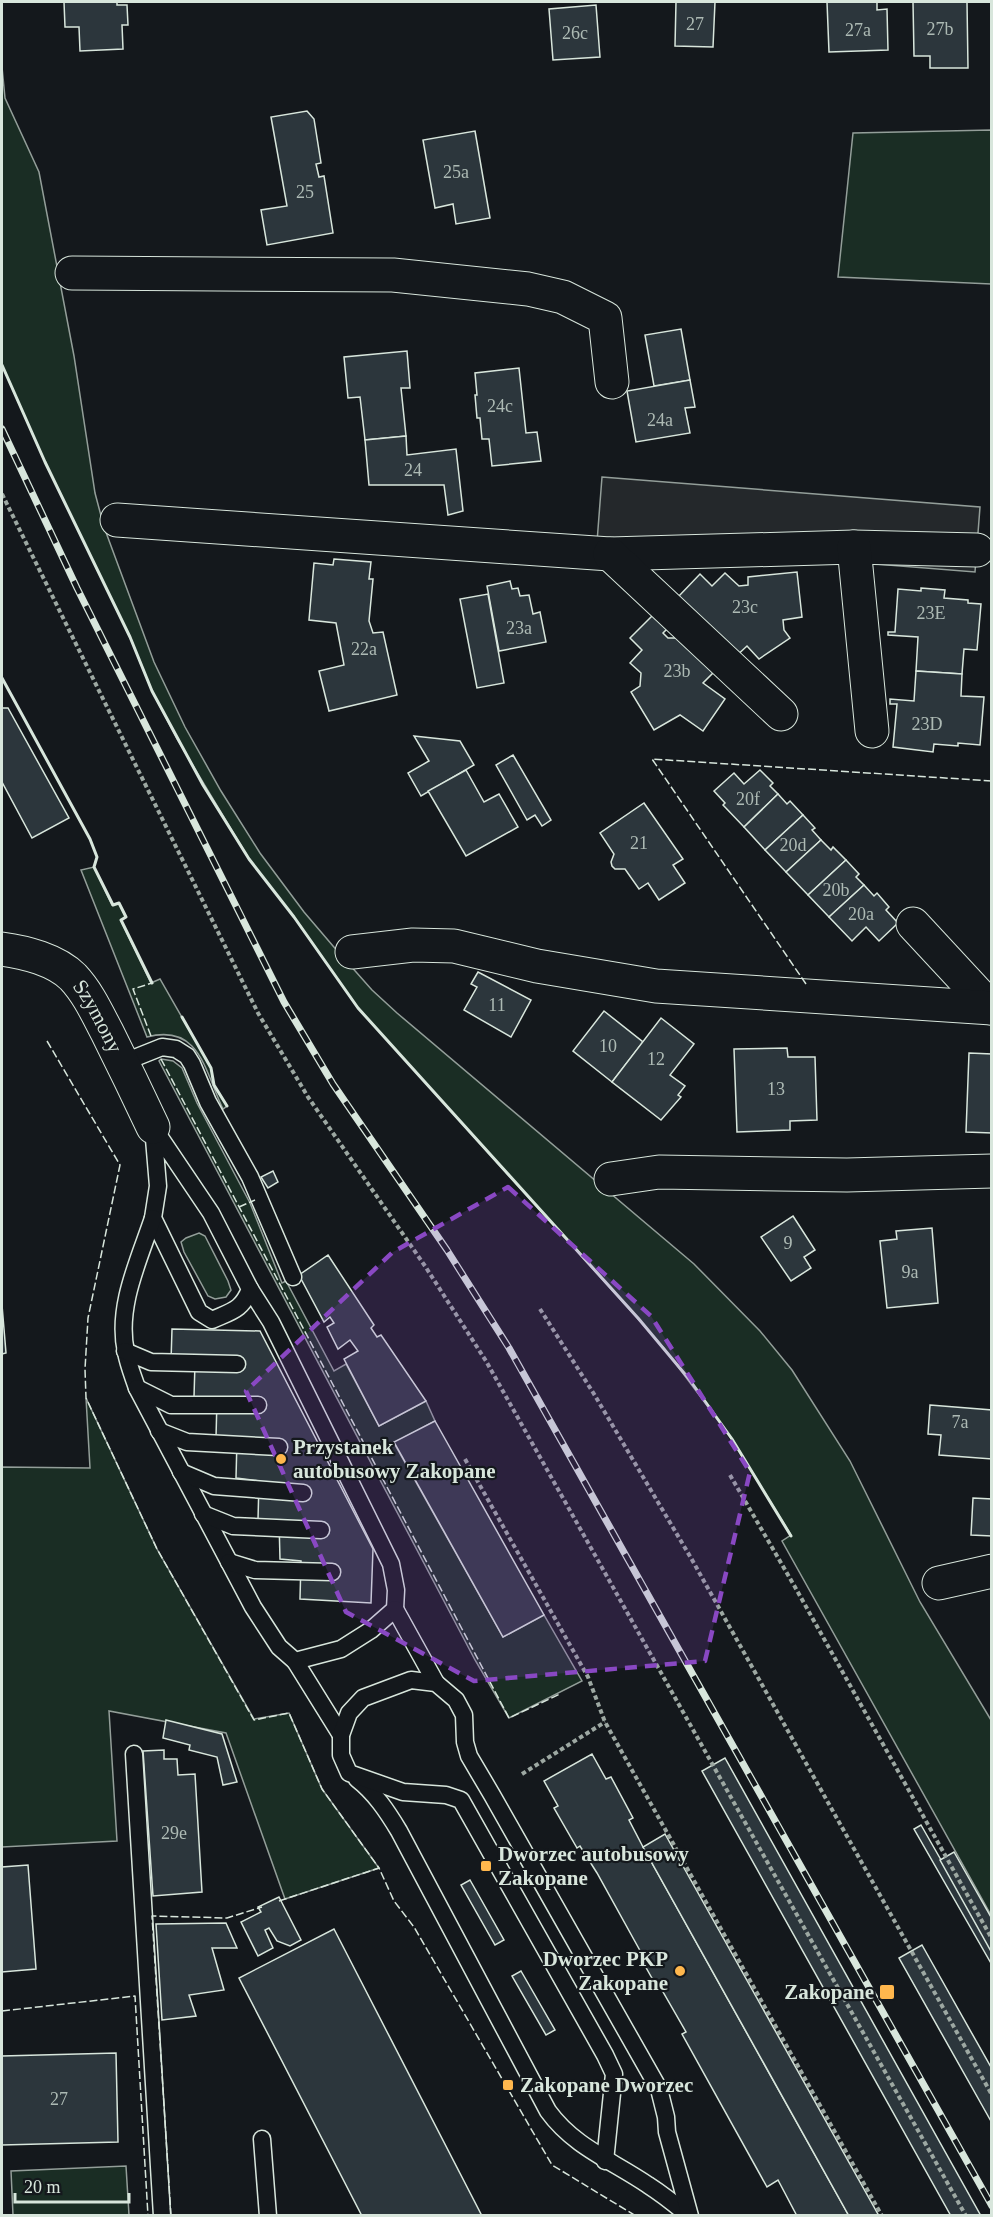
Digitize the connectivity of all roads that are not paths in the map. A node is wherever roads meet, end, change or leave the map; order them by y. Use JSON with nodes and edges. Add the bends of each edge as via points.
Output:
{"nodes":[{"id":1,"x":72,"y":273,"type":"dead end"},
{"id":2,"x":612,"y":382,"type":"dead end"},
{"id":3,"x":117,"y":520,"type":"dead end"},
{"id":4,"x":854,"y":547,"type":"junction"},
{"id":5,"x":977,"y":550,"type":"dead end"},
{"id":6,"x":610,"y":554,"type":"junction"},
{"id":7,"x":781,"y":714,"type":"dead end"},
{"id":8,"x":872,"y":731,"type":"dead end"},
{"id":9,"x":913,"y":924,"type":"dead end"},
{"id":10,"x":2,"y":949,"type":"edge"},
{"id":11,"x":352,"y":952,"type":"dead end"},
{"id":12,"x":991,"y":1008,"type":"edge"},
{"id":13,"x":122,"y":1063,"type":"junction"},
{"id":14,"x":153,"y":1127,"type":"junction"},
{"id":15,"x":992,"y":1171,"type":"edge"},
{"id":16,"x":611,"y":1179,"type":"dead end"},
{"id":17,"x":153,"y":1218,"type":"junction"},
{"id":18,"x":293,"y":1277,"type":"dead end"},
{"id":19,"x":250,"y":1289,"type":"junction"},
{"id":20,"x":125,"y":1351,"type":"junction"},
{"id":21,"x":237,"y":1364,"type":"dead end"},
{"id":22,"x":137,"y":1388,"type":"junction"},
{"id":23,"x":258,"y":1405,"type":"dead end"},
{"id":24,"x":159,"y":1431,"type":"junction"},
{"id":25,"x":279,"y":1447,"type":"dead end"},
{"id":26,"x":181,"y":1472,"type":"junction"},
{"id":27,"x":303,"y":1493,"type":"dead end"},
{"id":28,"x":203,"y":1514,"type":"junction"},
{"id":29,"x":321,"y":1530,"type":"dead end"},
{"id":30,"x":229,"y":1562,"type":"junction"},
{"id":31,"x":992,"y":1571,"type":"edge"},
{"id":32,"x":332,"y":1572,"type":"dead end"},
{"id":33,"x":939,"y":1584,"type":"dead end"},
{"id":34,"x":395,"y":1609,"type":"junction"},
{"id":35,"x":295,"y":1660,"type":"junction"},
{"id":36,"x":435,"y":1683,"type":"junction"},
{"id":37,"x":341,"y":1734,"type":"junction"},
{"id":38,"x":134,"y":1754,"type":"dead end"},
{"id":39,"x":349,"y":1773,"type":"junction"},
{"id":40,"x":262,"y":2139,"type":"dead end"},
{"id":41,"x":606,"y":2161,"type":"junction"},
{"id":42,"x":162,"y":2216,"type":"edge"},
{"id":43,"x":267,"y":2216,"type":"edge"},
{"id":44,"x":690,"y":2216,"type":"edge"}],
"edges":[{"from":1,"to":2,"type":"street","via":[[393,275],[528,289],[562,297],[605,318]]},
{"from":3,"to":6,"type":"street"},
{"from":4,"to":5,"type":"street"},
{"from":4,"to":6,"type":"street"},
{"from":4,"to":8,"type":"street"},
{"from":6,"to":7,"type":"street"},
{"from":9,"to":12,"type":"street"},
{"from":10,"to":13,"type":"street","name":"Szymony","via":[[42,959],[72,976],[92,1004]]},
{"from":11,"to":12,"type":"street","via":[[413,945],[454,946],[537,966],[656,986]]},
{"from":13,"to":14,"type":"street","name":"Szymony"},
{"from":13,"to":18,"type":"lane","via":[[162,1047],[187,1056],[250,1177]]},
{"from":14,"to":17,"type":"lane","via":[[158,1186]]},
{"from":14,"to":19,"type":"lane","via":[[211,1213]]},
{"from":15,"to":16,"type":"street","via":[[847,1175],[659,1172]]},
{"from":17,"to":19,"type":"lane","via":[[205,1317],[212,1320],[237,1310]]},
{"from":17,"to":20,"type":"lane","via":[[123,1317]]},
{"from":19,"to":34,"type":"lane","via":[[271,1322],[391,1564]]},
{"from":20,"to":21,"type":"lane","via":[[151,1362]]},
{"from":20,"to":22,"type":"lane"},
{"from":22,"to":23,"type":"lane","via":[[171,1406]]},
{"from":22,"to":24,"type":"lane"},
{"from":24,"to":25,"type":"lane","via":[[187,1442]]},
{"from":24,"to":26,"type":"lane"},
{"from":26,"to":27,"type":"lane","via":[[214,1486]]},
{"from":26,"to":28,"type":"lane"},
{"from":28,"to":29,"type":"lane","via":[[233,1526]]},
{"from":28,"to":30,"type":"lane"},
{"from":30,"to":32,"type":"lane","via":[[255,1570]]},
{"from":30,"to":35,"type":"lane","via":[[279,1647]]},
{"from":31,"to":33,"type":"street"},
{"from":34,"to":35,"type":"lane","via":[[341,1649]]},
{"from":34,"to":36,"type":"lane"},
{"from":35,"to":37,"type":"lane"},
{"from":36,"to":37,"type":"lane","via":[[411,1680],[363,1698],[349,1713]]},
{"from":36,"to":44,"type":"lane","via":[[456,1701],[464,1715],[465,1742],[474,1767],[659,2089]]},
{"from":37,"to":39,"type":"lane","via":[[341,1755]]},
{"from":38,"to":42,"type":"lane"},
{"from":39,"to":41,"type":"lane","via":[[367,1787],[399,1831],[548,2111],[571,2137]]},
{"from":39,"to":41,"type":"lane","via":[[403,1792],[454,1797],[470,1812],[614,2074]]},
{"from":40,"to":43,"type":"lane"},
{"from":41,"to":44,"type":"lane","via":[[649,2185]]}]}
